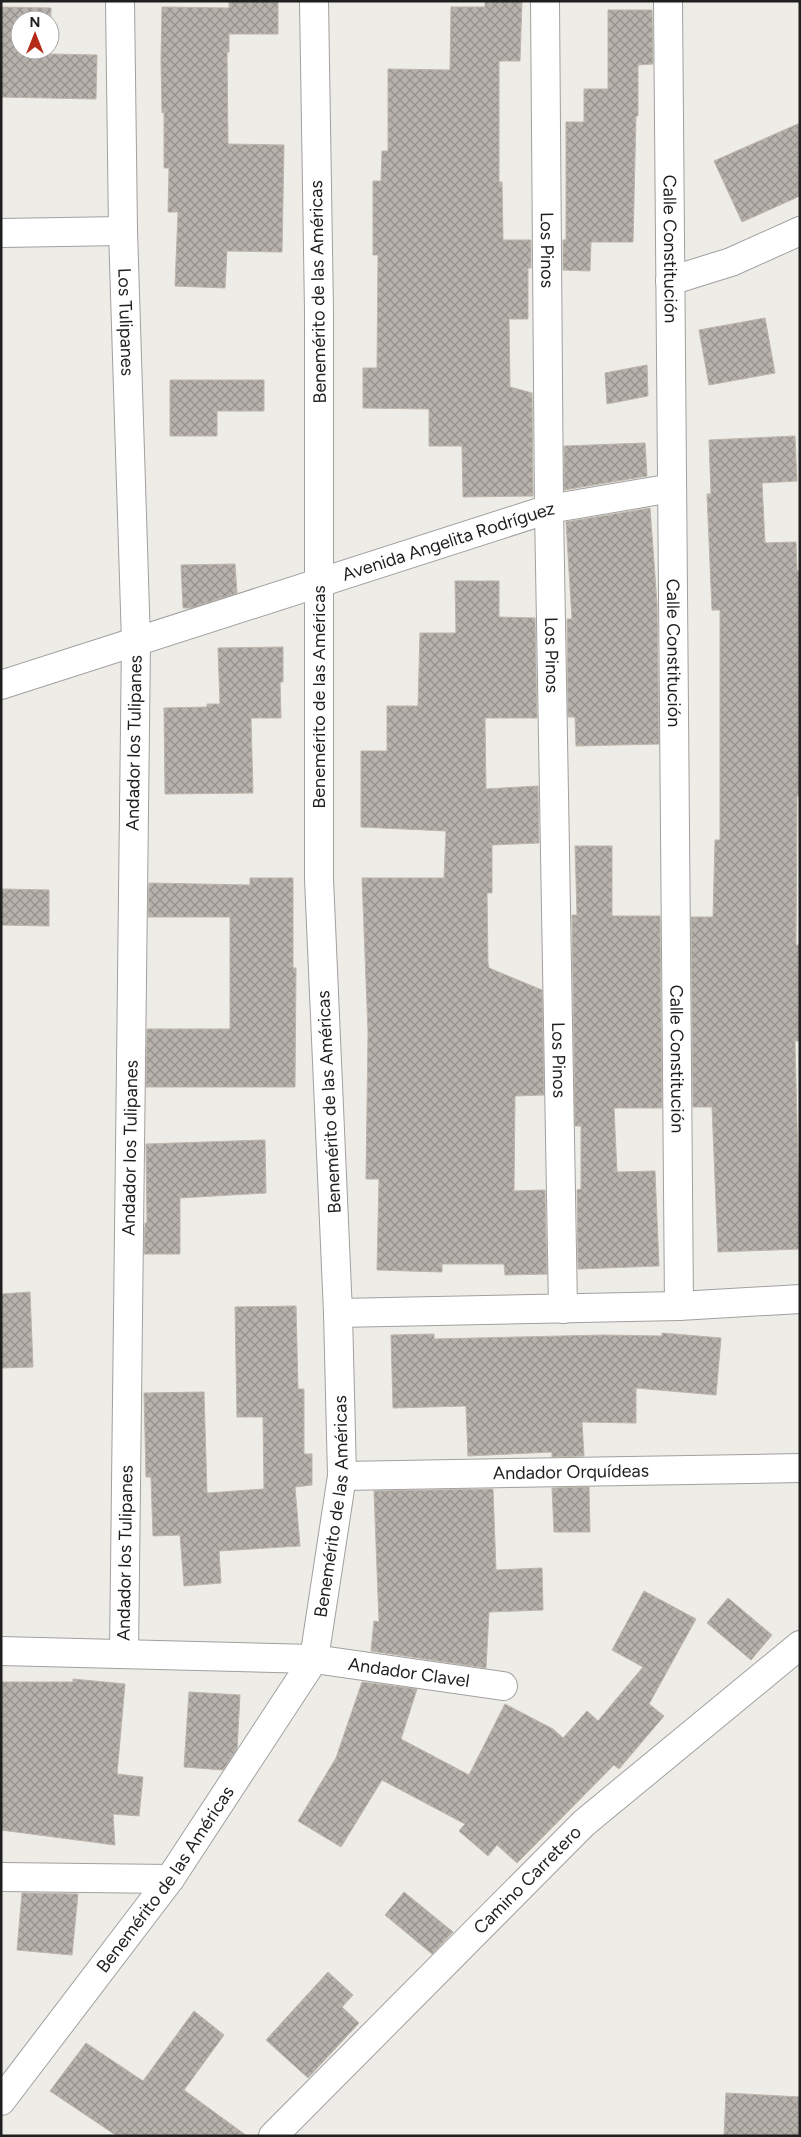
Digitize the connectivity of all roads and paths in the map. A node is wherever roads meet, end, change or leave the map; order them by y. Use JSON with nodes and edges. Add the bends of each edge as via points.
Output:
{"nodes":[{"id":1,"x":120,"y":1,"type":"edge"},
{"id":2,"x":314,"y":1,"type":"edge"},
{"id":3,"x":545,"y":1,"type":"edge"},
{"id":4,"x":668,"y":1,"type":"edge"},
{"id":5,"x":123,"y":231,"type":"junction"},
{"id":6,"x":800,"y":231,"type":"edge"},
{"id":7,"x":1,"y":233,"type":"edge"},
{"id":8,"x":670,"y":281,"type":"junction"},
{"id":9,"x":672,"y":488,"type":"junction"},
{"id":10,"x":549,"y":509,"type":"junction"},
{"id":11,"x":319,"y":584,"type":"junction"},
{"id":12,"x":136,"y":642,"type":"junction"},
{"id":13,"x":1,"y":685,"type":"edge"},
{"id":14,"x":800,"y":1299,"type":"edge"},
{"id":15,"x":679,"y":1306,"type":"junction"},
{"id":16,"x":563,"y":1309,"type":"junction"},
{"id":17,"x":338,"y":1313,"type":"junction"},
{"id":18,"x":800,"y":1468,"type":"edge"},
{"id":19,"x":342,"y":1476,"type":"junction"},
{"id":20,"x":800,"y":1645,"type":"edge"},
{"id":21,"x":1,"y":1651,"type":"edge"},
{"id":22,"x":124,"y":1654,"type":"junction"},
{"id":23,"x":314,"y":1658,"type":"junction"},
{"id":24,"x":503,"y":1686,"type":"dead end"},
{"id":25,"x":1,"y":1877,"type":"edge"},
{"id":26,"x":170,"y":1879,"type":"junction"},
{"id":27,"x":1,"y":2101,"type":"edge"},
{"id":28,"x":273,"y":2136,"type":"edge"}],
"edges":[{"from":1,"to":5,"type":"street","name":"Los Tulipanes"},
{"from":2,"to":11,"type":"street","name":"Benemérito de las Américas"},
{"from":3,"to":10,"type":"street","name":"Los Pinos"},
{"from":4,"to":8,"type":"street","name":"Calle Constitución"},
{"from":5,"to":7,"type":"street"},
{"from":5,"to":12,"type":"street","name":"Los Tulipanes"},
{"from":6,"to":8,"type":"street","via":[[730,262]]},
{"from":8,"to":9,"type":"street","name":"Calle Constitución"},
{"from":9,"to":10,"type":"street","name":"Avenida Angelita Rodríguez"},
{"from":9,"to":15,"type":"street","name":"Calle Constitución"},
{"from":10,"to":11,"type":"street","name":"Avenida Angelita Rodríguez"},
{"from":10,"to":16,"type":"street","name":"Los Pinos"},
{"from":11,"to":12,"type":"street","name":"Avenida Angelita Rodríguez"},
{"from":11,"to":17,"type":"street","name":"Benemérito de las Américas","via":[[319,880]]},
{"from":12,"to":13,"type":"street","name":"Avenida Angelita Rodríguez"},
{"from":12,"to":22,"type":"street","name":"Andador los Tulipanes"},
{"from":14,"to":15,"type":"street"},
{"from":15,"to":16,"type":"street"},
{"from":16,"to":17,"type":"street"},
{"from":17,"to":19,"type":"street","name":"Benemérito de las Américas"},
{"from":18,"to":19,"type":"street","name":"Andador Orquídeas"},
{"from":19,"to":23,"type":"street","name":"Benemérito de las Américas"},
{"from":20,"to":28,"type":"street","name":"Camino Carretero","via":[[584,1823]]},
{"from":21,"to":22,"type":"street","name":"Andador Clavel"},
{"from":22,"to":23,"type":"street","name":"Andador Clavel"},
{"from":23,"to":24,"type":"street","name":"Andador Clavel"},
{"from":23,"to":26,"type":"street","name":"Benemérito de las Américas"},
{"from":25,"to":26,"type":"street"},
{"from":26,"to":27,"type":"street","name":"Benemérito de las Américas"}]}
